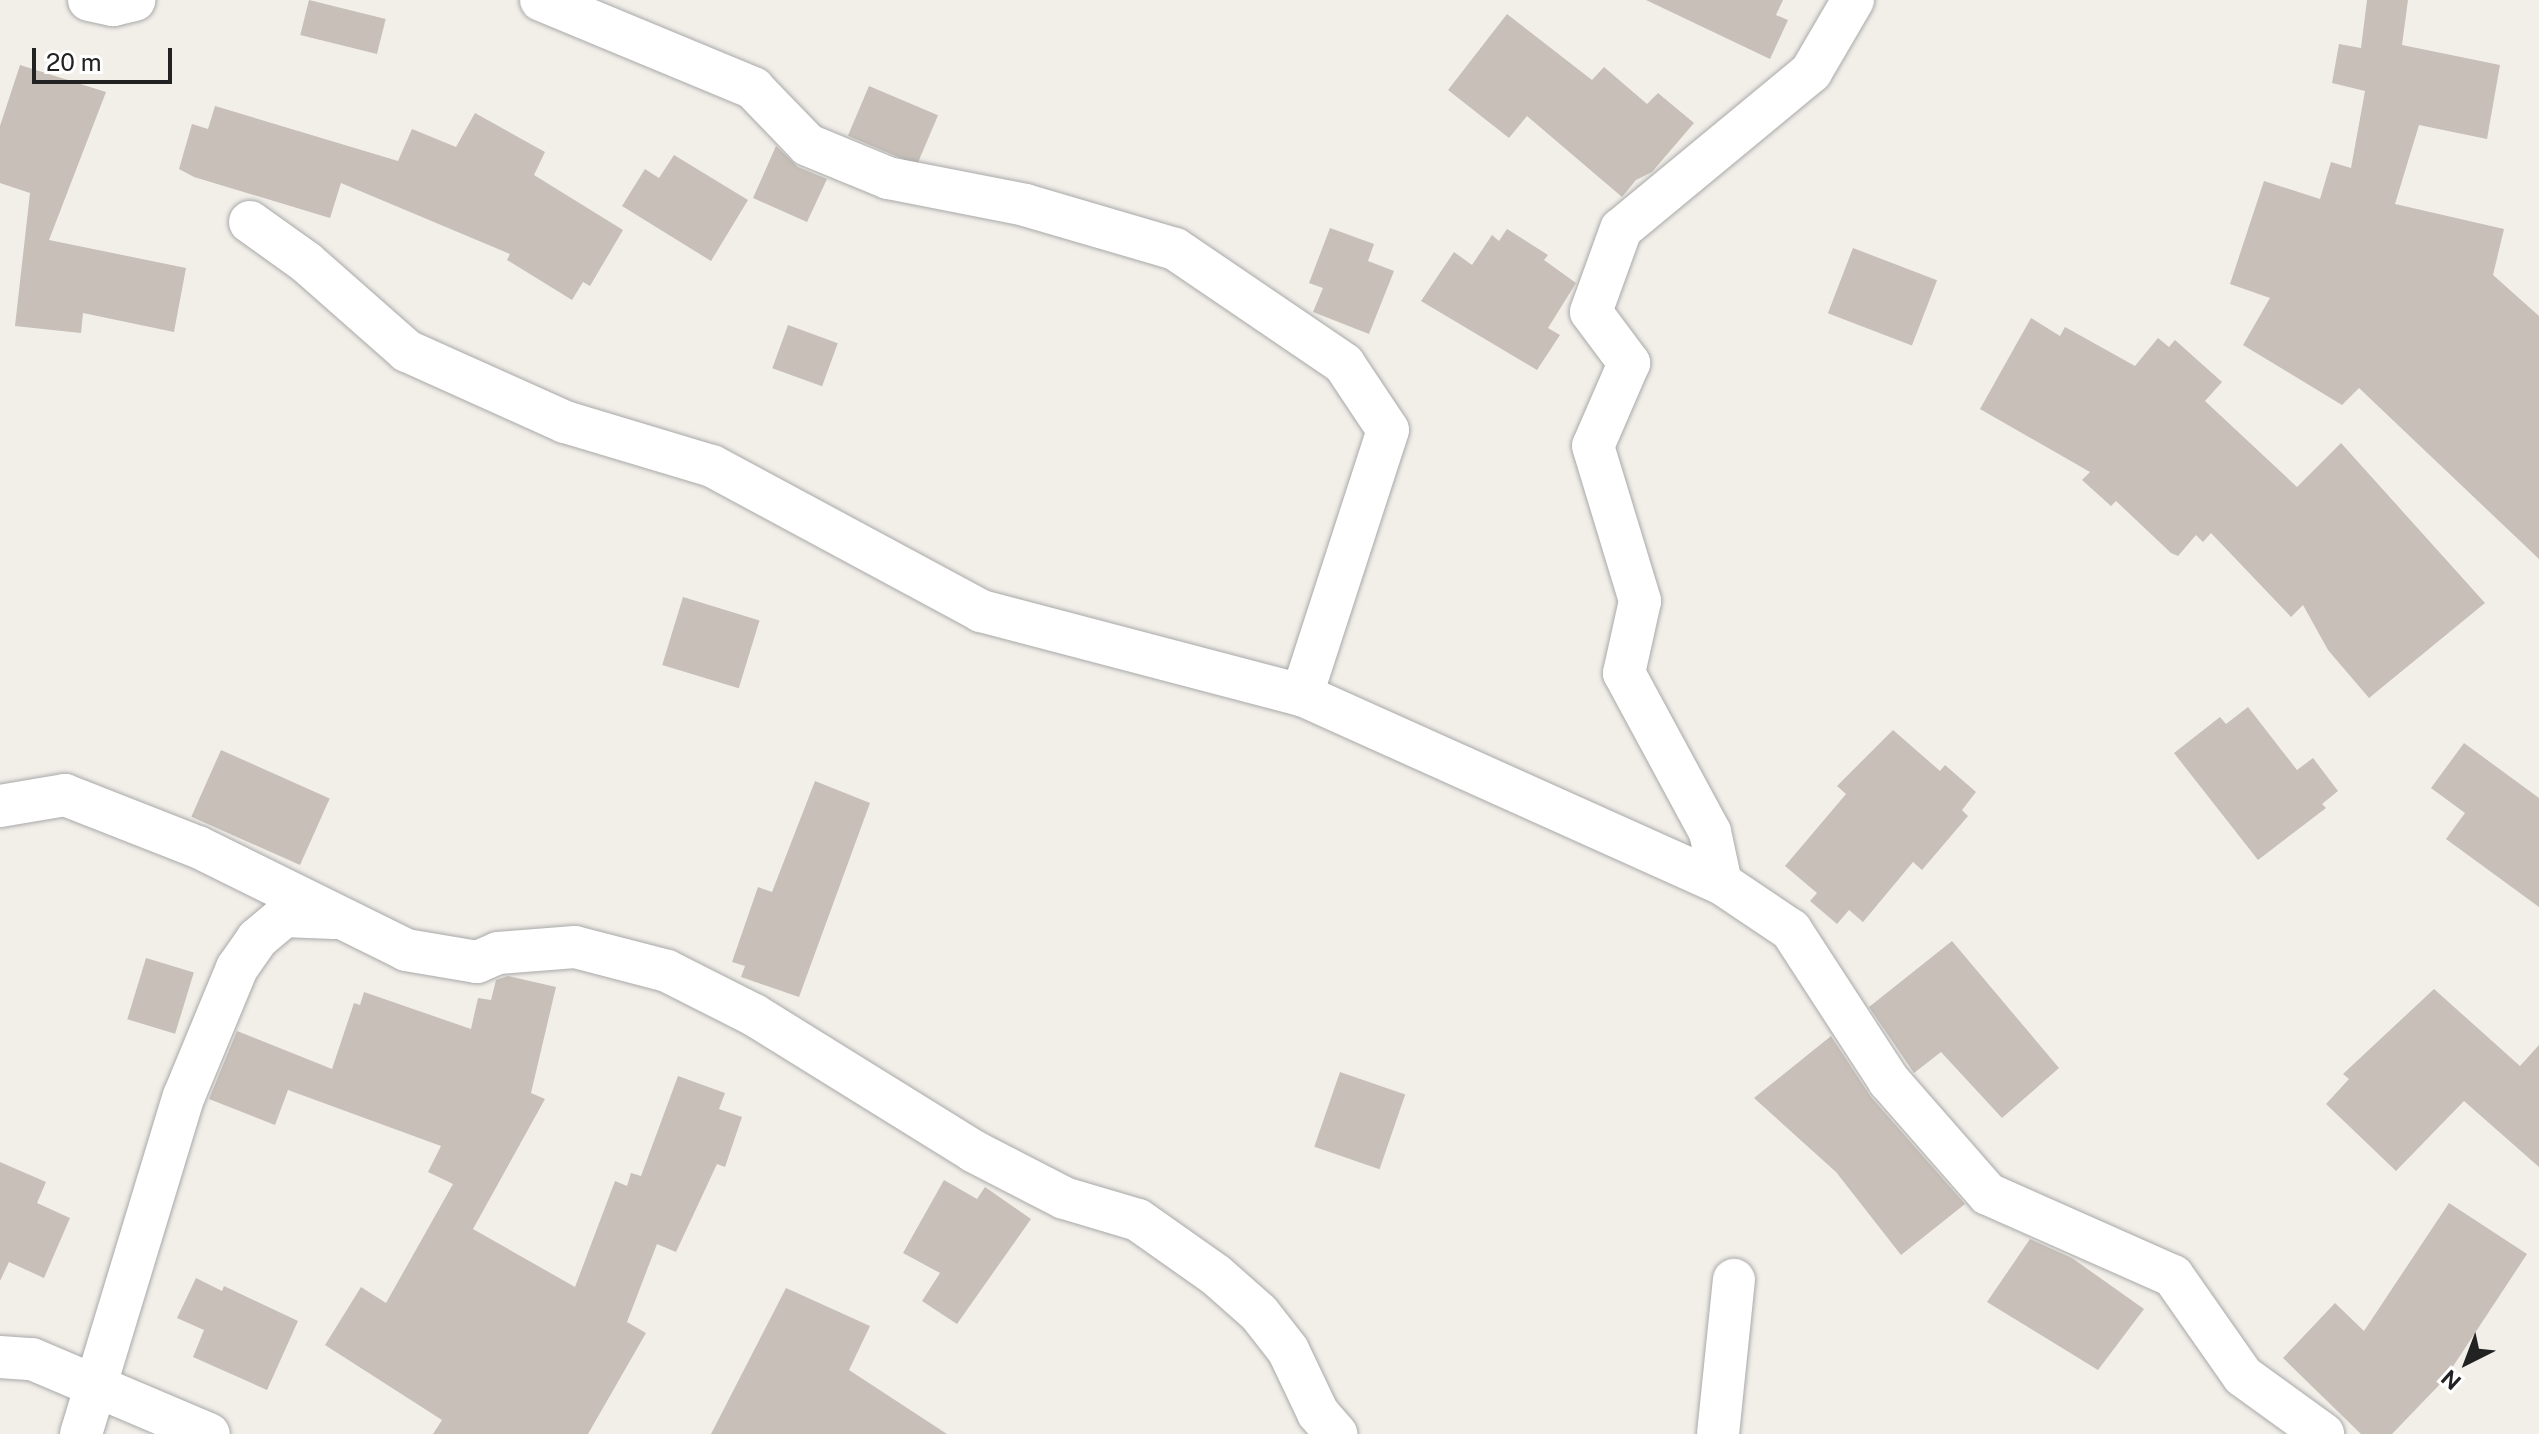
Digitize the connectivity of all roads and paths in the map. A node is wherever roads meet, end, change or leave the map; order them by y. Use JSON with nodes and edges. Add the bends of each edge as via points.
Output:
{"nodes":[{"id":1,"x":89,"y":0,"type":"edge"},
{"id":2,"x":134,"y":0,"type":"edge"},
{"id":3,"x":541,"y":0,"type":"edge"},
{"id":4,"x":1853,"y":0,"type":"edge"},
{"id":5,"x":250,"y":222,"type":"dead end"},
{"id":6,"x":1302,"y":695,"type":"junction"},
{"id":7,"x":0,"y":806,"type":"edge"},
{"id":8,"x":1721,"y":883,"type":"junction"},
{"id":9,"x":335,"y":918,"type":"junction"},
{"id":10,"x":1734,"y":1280,"type":"dead end"},
{"id":11,"x":0,"y":1357,"type":"edge"},
{"id":12,"x":95,"y":1384,"type":"junction"},
{"id":13,"x":81,"y":1434,"type":"edge"},
{"id":14,"x":209,"y":1434,"type":"edge"},
{"id":15,"x":1336,"y":1434,"type":"edge"},
{"id":16,"x":1718,"y":1434,"type":"edge"},
{"id":17,"x":2323,"y":1434,"type":"edge"}],
"edges":[{"from":1,"to":2,"type":"street","via":[[113,5]]},
{"from":3,"to":6,"type":"street","via":[[753,88],[808,145],[888,178],[1025,205],[1175,249],[1344,364],[1388,430]]},
{"from":4,"to":8,"type":"street","via":[[1811,72],[1621,229],[1591,312],[1629,363],[1593,446],[1640,601],[1624,673],[1710,832]]},
{"from":5,"to":6,"type":"street","via":[[306,262],[407,351],[565,422],[712,466],[981,611]]},
{"from":6,"to":8,"type":"street"},
{"from":7,"to":9,"type":"street","via":[[65,795],[198,847]]},
{"from":8,"to":17,"type":"street","via":[[1791,930],[1889,1081],[1988,1194],[2173,1276],[2243,1376]]},
{"from":9,"to":12,"type":"street","via":[[284,916],[257,939],[237,968],[184,1096]]},
{"from":9,"to":15,"type":"street","via":[[406,950],[477,962],[498,953],[575,947],[667,971],[754,1015],[973,1151],[1064,1198],[1138,1220],[1216,1275],[1259,1313],[1288,1350],[1318,1413]]},
{"from":10,"to":16,"type":"street"},
{"from":11,"to":12,"type":"street","via":[[32,1359]]},
{"from":12,"to":13,"type":"street"},
{"from":12,"to":14,"type":"street"}]}
